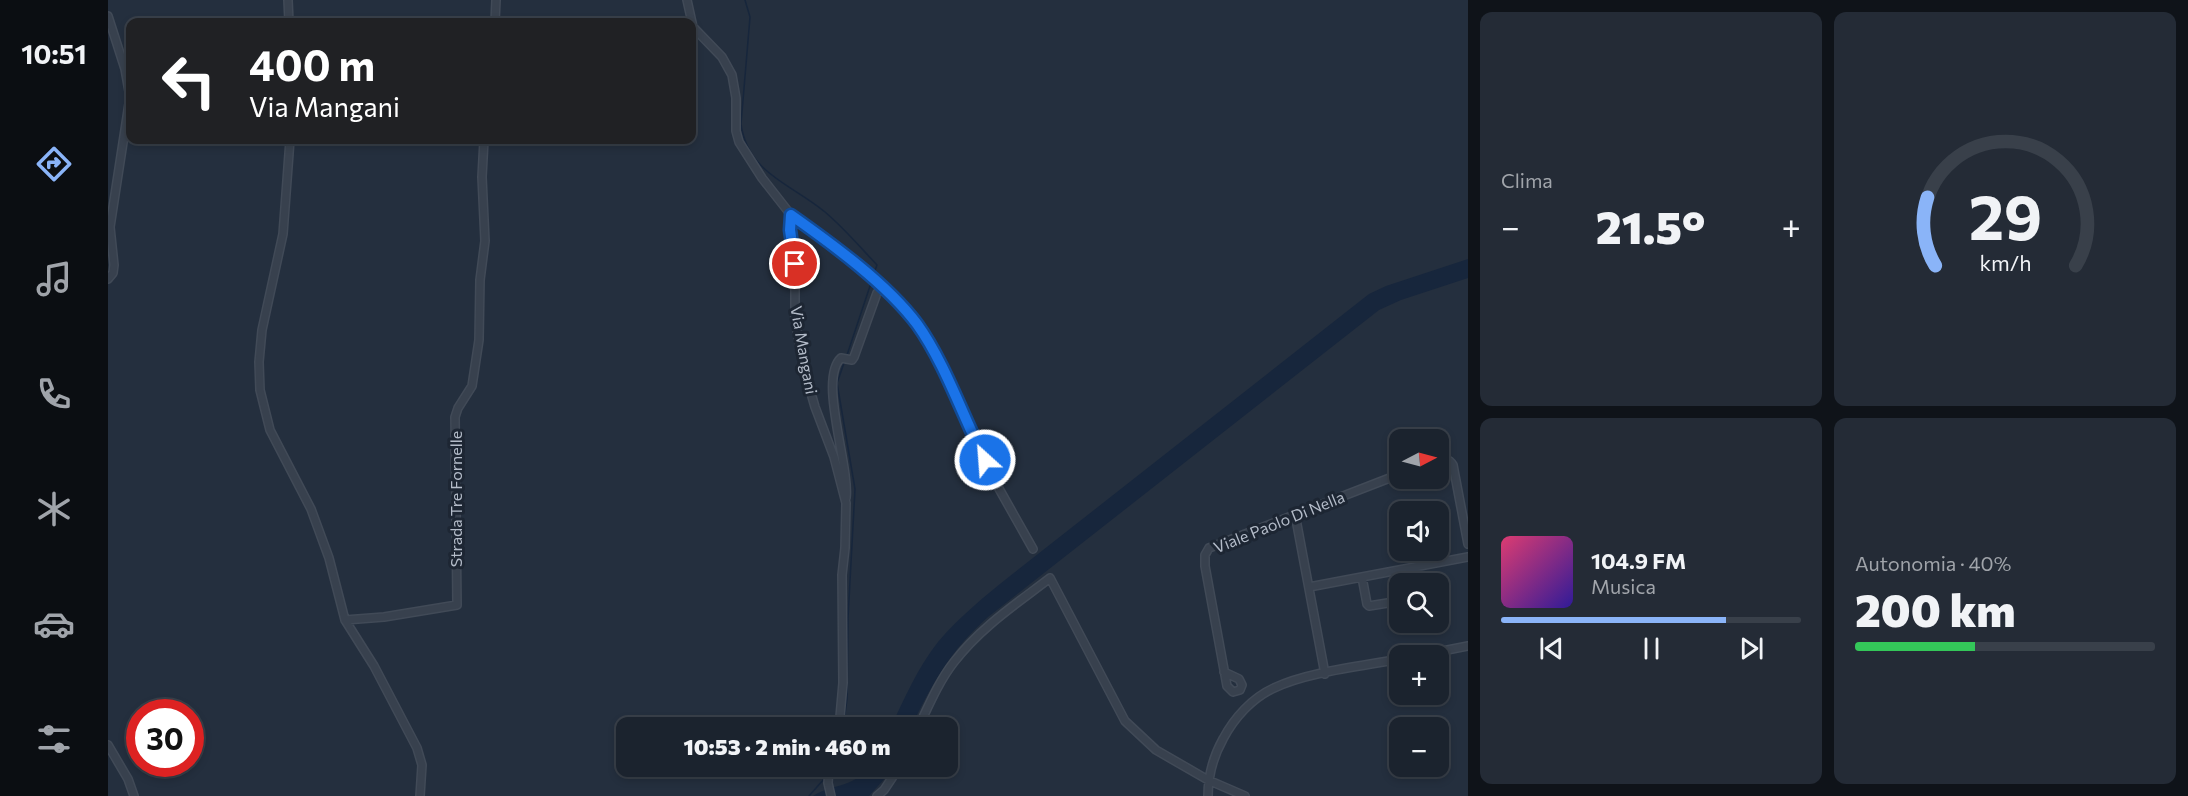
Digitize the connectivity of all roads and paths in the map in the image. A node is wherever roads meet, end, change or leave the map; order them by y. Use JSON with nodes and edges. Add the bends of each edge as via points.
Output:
{"nodes":[{"id":1,"x":288,"y":0,"type":"edge"},
{"id":2,"x":496,"y":0,"type":"edge"},
{"id":3,"x":687,"y":0,"type":"edge"},
{"id":4,"x":108,"y":16,"type":"edge"},
{"id":5,"x":289,"y":18,"type":"edge"},
{"id":6,"x":495,"y":18,"type":"edge"},
{"id":7,"x":691,"y":18,"type":"edge"},
{"id":8,"x":696,"y":30,"type":"edge"},
{"id":9,"x":126,"y":75,"type":"edge"},
{"id":10,"x":126,"y":123,"type":"edge"},
{"id":11,"x":290,"y":144,"type":"edge"},
{"id":12,"x":484,"y":144,"type":"edge"},
{"id":13,"x":791,"y":215,"type":"junction"},
{"id":14,"x":108,"y":279,"type":"edge"},
{"id":15,"x":884,"y":289,"type":"junction"},
{"id":16,"x":1449,"y":460,"type":"edge"},
{"id":17,"x":1389,"y":478,"type":"edge"},
{"id":18,"x":846,"y":503,"type":"junction"},
{"id":19,"x":1295,"y":514,"type":"junction"},
{"id":20,"x":1468,"y":544,"type":"edge"},
{"id":21,"x":1033,"y":549,"type":"dead end"},
{"id":22,"x":1468,"y":557,"type":"edge"},
{"id":23,"x":1418,"y":567,"type":"junction"},
{"id":24,"x":1419,"y":573,"type":"edge"},
{"id":25,"x":1362,"y":577,"type":"junction"},
{"id":26,"x":1309,"y":587,"type":"junction"},
{"id":27,"x":1389,"y":603,"type":"edge"},
{"id":28,"x":345,"y":620,"type":"junction"},
{"id":29,"x":1468,"y":646,"type":"edge"},
{"id":30,"x":1449,"y":650,"type":"edge"},
{"id":31,"x":1389,"y":661,"type":"edge"},
{"id":32,"x":1224,"y":672,"type":"dead end"},
{"id":33,"x":1325,"y":674,"type":"junction"},
{"id":34,"x":840,"y":717,"type":"edge"},
{"id":35,"x":923,"y":717,"type":"edge"},
{"id":36,"x":108,"y":745,"type":"edge"},
{"id":37,"x":828,"y":777,"type":"edge"},
{"id":38,"x":893,"y":777,"type":"edge"},
{"id":39,"x":1208,"y":780,"type":"junction"},
{"id":40,"x":134,"y":796,"type":"edge"},
{"id":41,"x":420,"y":796,"type":"edge"},
{"id":42,"x":831,"y":796,"type":"edge"},
{"id":43,"x":877,"y":796,"type":"edge"},
{"id":44,"x":1208,"y":796,"type":"edge"},
{"id":45,"x":1245,"y":796,"type":"edge"}],
"edges":[{"from":1,"to":5,"type":"street"},
{"from":2,"to":6,"type":"street"},
{"from":3,"to":7,"type":"street"},
{"from":4,"to":9,"type":"street"},
{"from":8,"to":13,"type":"street","via":[[722,57],[732,75],[739,142]]},
{"from":10,"to":14,"type":"street","via":[[110,227],[114,265]]},
{"from":11,"to":28,"type":"street","via":[[283,234],[262,330],[260,390],[270,430],[311,509]]},
{"from":12,"to":28,"type":"street","name":"Strada Tre Fornelle","via":[[485,241],[479,340],[472,386],[455,417],[458,605]]},
{"from":13,"to":15,"type":"street"},
{"from":13,"to":18,"type":"street","name":"Via Mangani","via":[[795,321],[806,376]]},
{"from":15,"to":18,"type":"street","via":[[877,293],[854,357],[838,361],[835,371],[833,398],[845,466]]},
{"from":15,"to":21,"type":"street","via":[[917,324],[993,478]]},
{"from":16,"to":20,"type":"street"},
{"from":17,"to":19,"type":"street","name":"Viale Paolo Di Nella"},
{"from":18,"to":34,"type":"street","name":"Via Mangani"},
{"from":19,"to":26,"type":"street"},
{"from":19,"to":32,"type":"street","name":"Viale Paolo Di Nella","via":[[1218,543],[1205,555]]},
{"from":22,"to":23,"type":"street"},
{"from":23,"to":24,"type":"street"},
{"from":23,"to":25,"type":"street"},
{"from":25,"to":26,"type":"street"},
{"from":25,"to":27,"type":"street","via":[[1369,606]]},
{"from":26,"to":33,"type":"street"},
{"from":28,"to":41,"type":"street","via":[[417,748],[422,765]]},
{"from":29,"to":30,"type":"street"},
{"from":31,"to":33,"type":"street"},
{"from":33,"to":39,"type":"street","via":[[1273,688],[1251,703],[1229,727],[1215,754]]},
{"from":35,"to":39,"type":"street","via":[[938,686],[971,642],[1050,578],[1125,721],[1156,750]]},
{"from":36,"to":40,"type":"street"},
{"from":37,"to":42,"type":"street"},
{"from":38,"to":43,"type":"street"},
{"from":39,"to":44,"type":"street"},
{"from":39,"to":45,"type":"street"}]}
